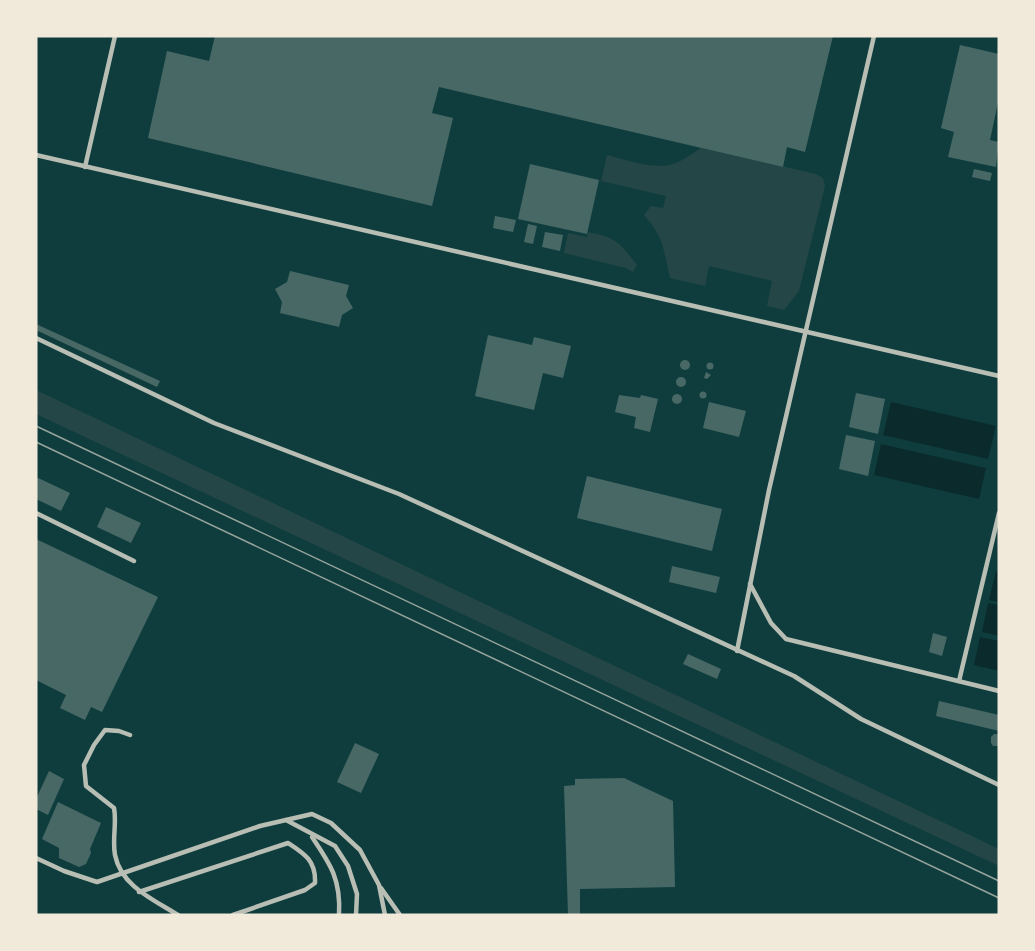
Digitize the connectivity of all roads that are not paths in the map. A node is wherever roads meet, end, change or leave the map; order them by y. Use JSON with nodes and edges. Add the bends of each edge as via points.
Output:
{"nodes":[{"id":1,"x":115,"y":36,"type":"edge"},
{"id":2,"x":874,"y":36,"type":"edge"},
{"id":3,"x":36,"y":155,"type":"edge"},
{"id":4,"x":85,"y":167,"type":"junction"},
{"id":5,"x":806,"y":332,"type":"junction"},
{"id":6,"x":36,"y":338,"type":"edge"},
{"id":7,"x":999,"y":376,"type":"edge"},
{"id":8,"x":36,"y":513,"type":"edge"},
{"id":9,"x":999,"y":513,"type":"edge"},
{"id":10,"x":134,"y":561,"type":"dead end"},
{"id":11,"x":750,"y":584,"type":"junction"},
{"id":12,"x":737,"y":651,"type":"junction"},
{"id":13,"x":959,"y":681,"type":"junction"},
{"id":14,"x":999,"y":691,"type":"edge"},
{"id":15,"x":129,"y":735,"type":"dead end"},
{"id":16,"x":999,"y":785,"type":"edge"},
{"id":17,"x":286,"y":820,"type":"junction"},
{"id":18,"x":311,"y":835,"type":"junction"},
{"id":19,"x":36,"y":858,"type":"edge"},
{"id":20,"x":122,"y":873,"type":"junction"},
{"id":21,"x":379,"y":885,"type":"junction"},
{"id":22,"x":139,"y":892,"type":"junction"},
{"id":23,"x":178,"y":915,"type":"edge"},
{"id":24,"x":233,"y":915,"type":"edge"},
{"id":25,"x":339,"y":915,"type":"edge"},
{"id":26,"x":356,"y":915,"type":"edge"},
{"id":27,"x":385,"y":915,"type":"edge"},
{"id":28,"x":400,"y":915,"type":"edge"}],
"edges":[{"from":1,"to":4,"type":"lane"},
{"from":2,"to":5,"type":"lane"},
{"from":3,"to":4,"type":"lane"},
{"from":4,"to":5,"type":"lane"},
{"from":5,"to":7,"type":"lane"},
{"from":5,"to":11,"type":"lane"},
{"from":6,"to":12,"type":"lane","via":[[214,423],[399,494]]},
{"from":8,"to":10,"type":"lane"},
{"from":9,"to":13,"type":"lane"},
{"from":11,"to":12,"type":"lane"},
{"from":11,"to":13,"type":"lane","via":[[771,623],[786,639]]},
{"from":12,"to":16,"type":"lane","via":[[794,676],[861,719]]},
{"from":13,"to":14,"type":"lane"},
{"from":15,"to":20,"type":"lane","via":[[105,730],[84,765],[86,786],[114,808],[115,856]]},
{"from":17,"to":18,"type":"lane"},
{"from":17,"to":20,"type":"lane"},
{"from":17,"to":21,"type":"lane","via":[[312,814],[331,823],[360,850]]},
{"from":18,"to":25,"type":"lane","via":[[333,867],[340,897]]},
{"from":18,"to":26,"type":"lane","via":[[334,846],[348,866],[357,894]]},
{"from":19,"to":20,"type":"lane","via":[[97,882]]},
{"from":20,"to":22,"type":"lane"},
{"from":21,"to":27,"type":"lane"},
{"from":21,"to":28,"type":"lane"},
{"from":22,"to":23,"type":"lane"},
{"from":22,"to":24,"type":"lane","via":[[288,843],[306,855],[315,871],[315,883]]}]}
